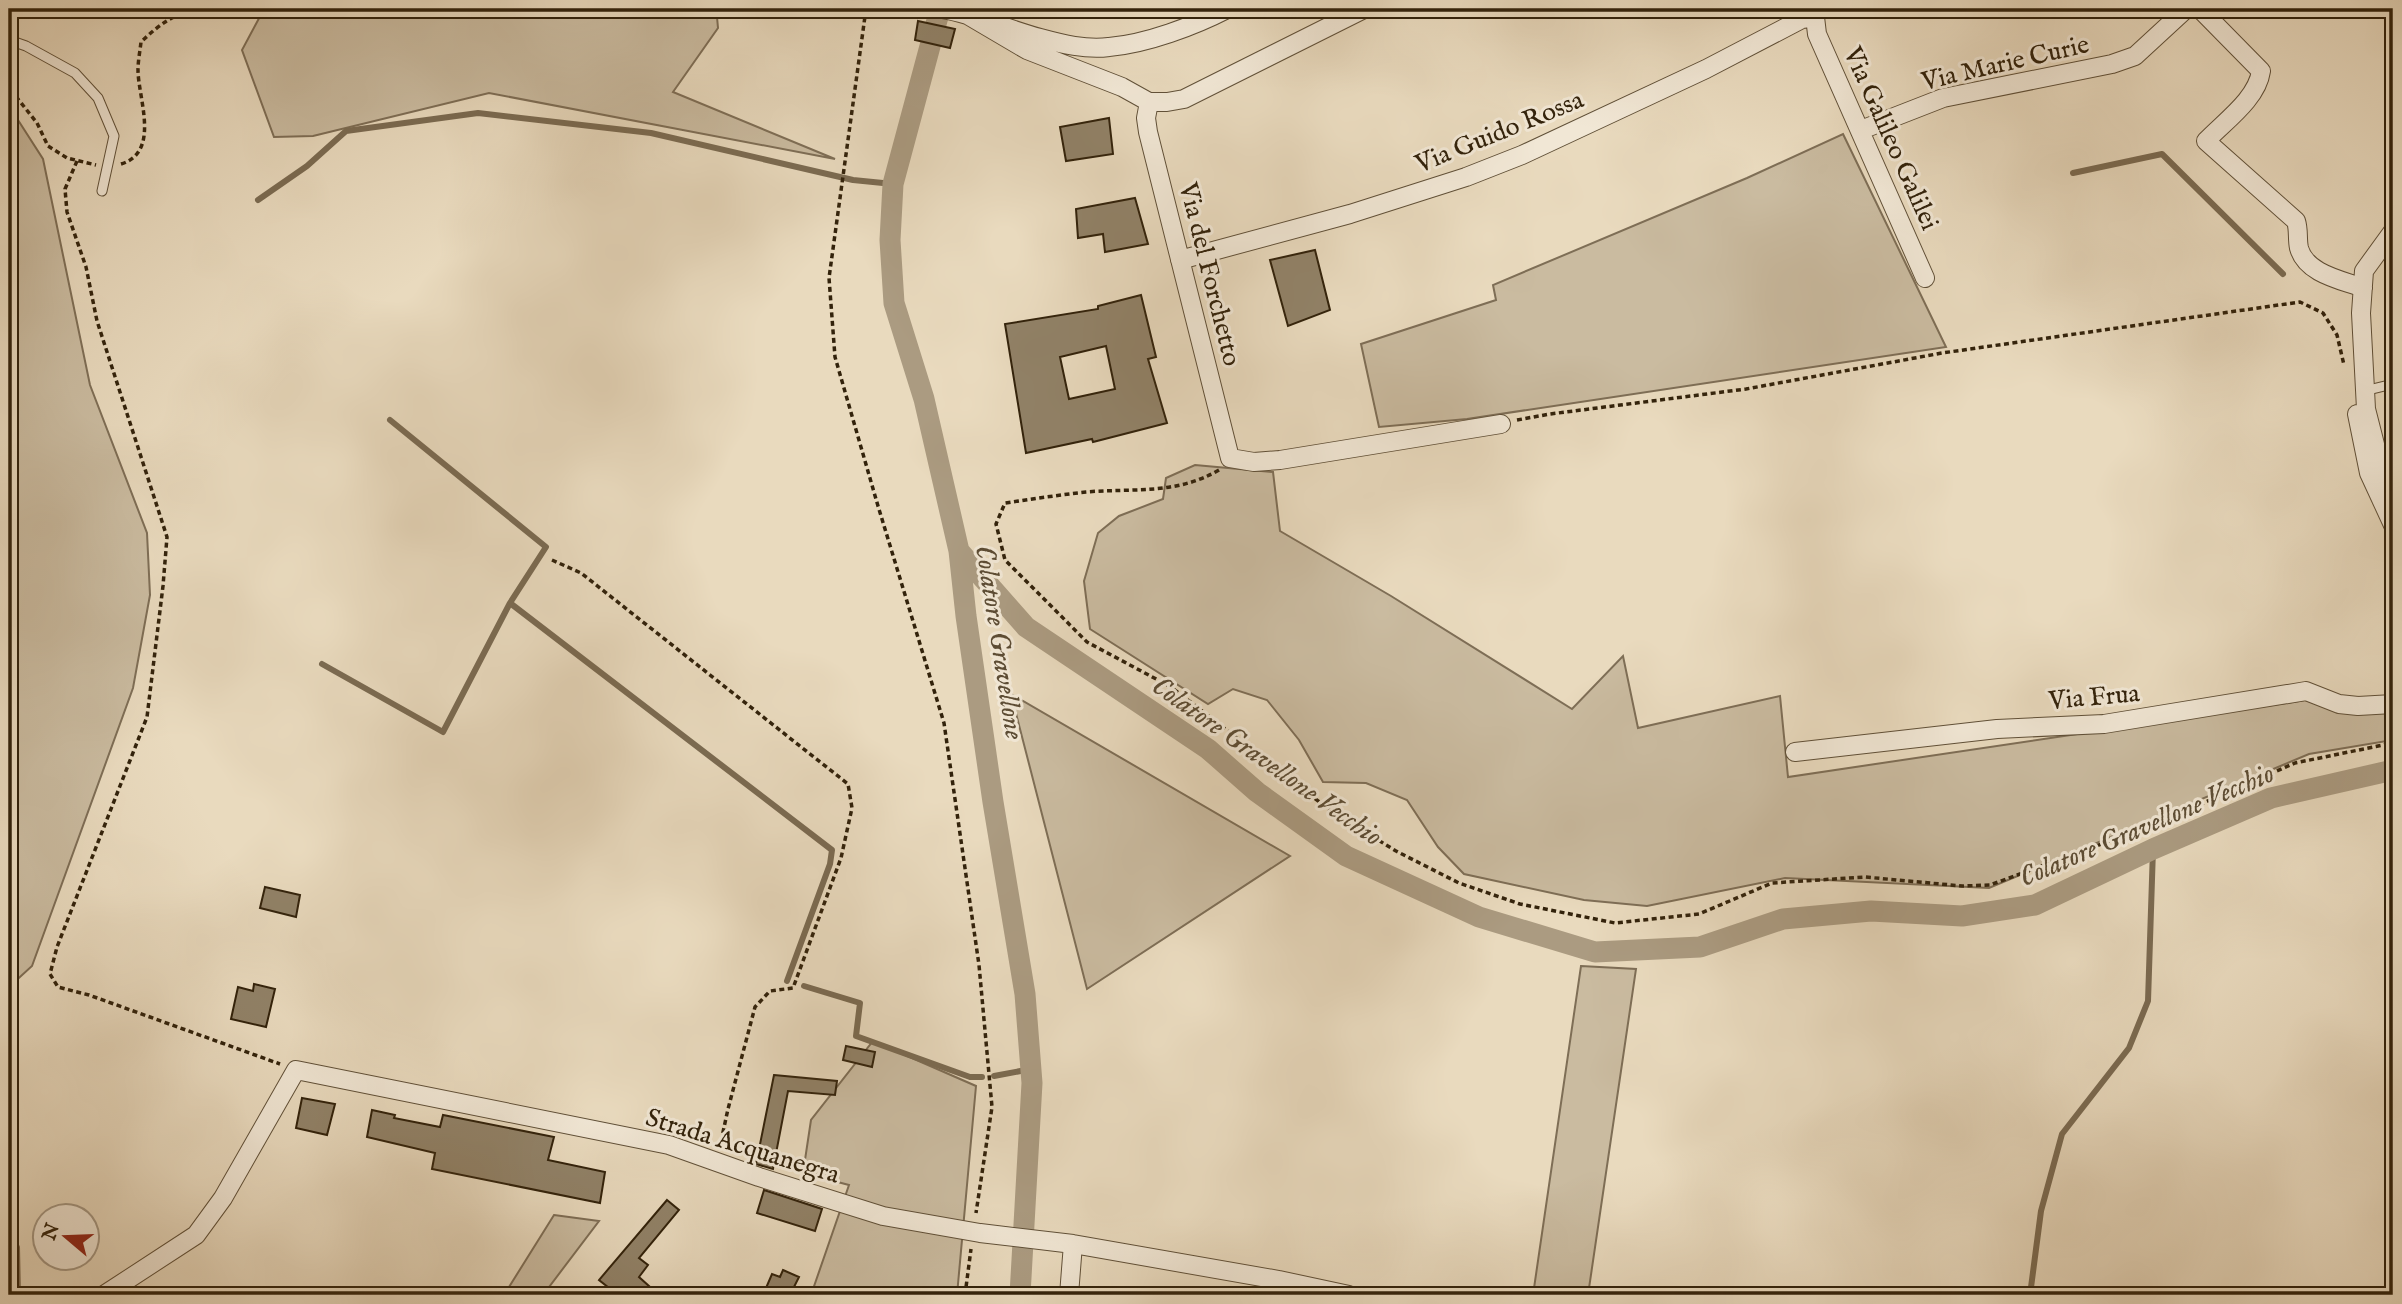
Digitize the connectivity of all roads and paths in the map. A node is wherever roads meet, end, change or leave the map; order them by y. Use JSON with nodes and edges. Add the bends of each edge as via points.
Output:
{"nodes":[{"id":1,"x":767,"y":9,"type":"edge"},
{"id":2,"x":846,"y":9,"type":"edge"},
{"id":3,"x":866,"y":9,"type":"edge"},
{"id":4,"x":942,"y":9,"type":"edge"},
{"id":5,"x":1227,"y":9,"type":"edge"},
{"id":6,"x":1364,"y":9,"type":"edge"},
{"id":7,"x":2186,"y":9,"type":"edge"},
{"id":8,"x":2200,"y":9,"type":"edge"},
{"id":9,"x":964,"y":13,"type":"junction"},
{"id":10,"x":1816,"y":13,"type":"edge"},
{"id":11,"x":9,"y":40,"type":"edge"},
{"id":12,"x":1149,"y":102,"type":"junction"},
{"id":13,"x":1861,"y":130,"type":"junction"},
{"id":14,"x":77,"y":161,"type":"dead end"},
{"id":15,"x":102,"y":191,"type":"dead end"},
{"id":16,"x":2393,"y":231,"type":"edge"},
{"id":17,"x":1180,"y":260,"type":"junction"},
{"id":18,"x":1925,"y":278,"type":"dead end"},
{"id":19,"x":2363,"y":288,"type":"junction"},
{"id":20,"x":2344,"y":367,"type":"dead end"},
{"id":21,"x":2393,"y":384,"type":"edge"},
{"id":22,"x":2364,"y":391,"type":"junction"},
{"id":23,"x":1501,"y":424,"type":"joint"},
{"id":24,"x":1230,"y":458,"type":"junction"},
{"id":25,"x":2393,"y":494,"type":"edge"},
{"id":26,"x":2393,"y":525,"type":"edge"},
{"id":27,"x":552,"y":560,"type":"dead end"},
{"id":28,"x":2393,"y":704,"type":"edge"},
{"id":29,"x":2393,"y":744,"type":"edge"},
{"id":30,"x":1795,"y":752,"type":"dead end"},
{"id":31,"x":296,"y":1070,"type":"junction"},
{"id":32,"x":717,"y":1162,"type":"junction"},
{"id":33,"x":976,"y":1232,"type":"junction"},
{"id":34,"x":1073,"y":1244,"type":"junction"},
{"id":35,"x":104,"y":1295,"type":"edge"},
{"id":36,"x":965,"y":1295,"type":"edge"},
{"id":37,"x":1069,"y":1295,"type":"edge"},
{"id":38,"x":1349,"y":1295,"type":"edge"}],
"edges":[{"from":1,"to":2,"type":"path","via":[[823,14]]},
{"from":3,"to":33,"type":"path","via":[[830,278],[835,357],[944,723],[979,965],[992,1107]]},
{"from":4,"to":9,"type":"street"},
{"from":5,"to":9,"type":"street","via":[[1194,24],[1109,48],[1073,46]]},
{"from":6,"to":12,"type":"street","via":[[1184,99]]},
{"from":7,"to":13,"type":"street","name":"Via Marie Curie","via":[[2135,56],[1943,97]]},
{"from":8,"to":19,"type":"street","via":[[2261,71],[2250,95],[2206,141],[2295,221],[2306,261]]},
{"from":9,"to":12,"type":"street","via":[[1027,50]]},
{"from":10,"to":13,"type":"street","name":"Via Galileo Galilei","via":[[1817,34]]},
{"from":10,"to":17,"type":"street","name":"Via Guido Rossa","via":[[1706,69],[1466,177]]},
{"from":11,"to":15,"type":"lane","via":[[75,73],[98,99],[114,136]]},
{"from":12,"to":17,"type":"street","name":"Via del Forchetto","via":[[1147,132]]},
{"from":13,"to":18,"type":"street","name":"Via Galileo Galilei"},
{"from":14,"to":31,"type":"path","via":[[65,189],[67,212],[167,537],[147,717],[50,974],[58,987]]},
{"from":16,"to":19,"type":"street","via":[[2364,271]]},
{"from":17,"to":24,"type":"street","name":"Via del Forchetto"},
{"from":19,"to":22,"type":"street"},
{"from":20,"to":23,"type":"path","via":[[2337,335],[2323,313],[2300,302],[1955,351],[1746,389]]},
{"from":21,"to":22,"type":"lane"},
{"from":22,"to":25,"type":"street","via":[[2381,468]]},
{"from":22,"to":26,"type":"street","via":[[2357,416],[2369,473]]},
{"from":23,"to":24,"type":"street","via":[[1280,460]]},
{"from":24,"to":29,"type":"path","via":[[1201,481],[1167,489],[1087,492],[1005,503],[996,524],[1005,559],[1087,642],[1171,687],[1331,811],[1396,852],[1459,883],[1520,904],[1615,923],[1699,914],[1772,883],[1865,877],[1962,886],[1990,884],[2153,825],[2295,763]]},
{"from":27,"to":32,"type":"path","via":[[581,573],[848,785],[852,808],[830,891],[793,988],[770,991],[755,1007]]},
{"from":28,"to":30,"type":"street","name":"Via Frua","via":[[2339,705],[2306,691],[2104,724],[1997,729]]},
{"from":31,"to":32,"type":"street","name":"Strada Acquanegra","via":[[669,1145]]},
{"from":31,"to":35,"type":"street","via":[[223,1198],[196,1235]]},
{"from":32,"to":33,"type":"street","name":"Strada Acquanegra","via":[[883,1216]]},
{"from":33,"to":34,"type":"street","name":"Strada Acquanegra"},
{"from":33,"to":36,"type":"path"},
{"from":34,"to":37,"type":"street"},
{"from":34,"to":38,"type":"street","name":"Strada Acquanegra"}]}
